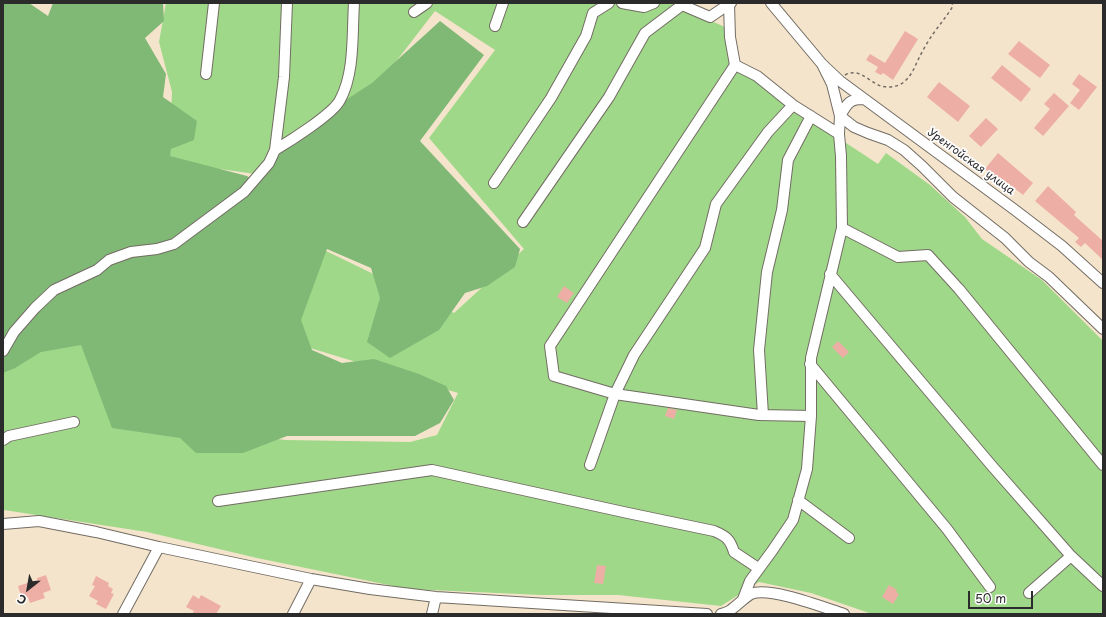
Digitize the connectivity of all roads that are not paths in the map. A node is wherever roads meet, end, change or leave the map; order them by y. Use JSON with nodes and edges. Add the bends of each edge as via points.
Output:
{"nodes":[{"id":1,"x":214,"y":3,"type":"edge"},
{"id":2,"x":287,"y":3,"type":"edge"},
{"id":3,"x":354,"y":3,"type":"edge"},
{"id":4,"x":427,"y":3,"type":"edge"},
{"id":5,"x":503,"y":3,"type":"edge"},
{"id":6,"x":609,"y":3,"type":"edge"},
{"id":7,"x":622,"y":3,"type":"edge"},
{"id":8,"x":654,"y":3,"type":"edge"},
{"id":9,"x":771,"y":3,"type":"edge"},
{"id":10,"x":680,"y":4,"type":"edge"},
{"id":11,"x":730,"y":4,"type":"edge"},
{"id":12,"x":414,"y":12,"type":"dead end"},
{"id":13,"x":495,"y":26,"type":"dead end"},
{"id":14,"x":822,"y":64,"type":"junction"},
{"id":15,"x":735,"y":65,"type":"junction"},
{"id":16,"x":206,"y":74,"type":"dead end"},
{"id":17,"x":863,"y":99,"type":"junction"},
{"id":18,"x":793,"y":105,"type":"junction"},
{"id":19,"x":812,"y":116,"type":"junction"},
{"id":20,"x":840,"y":116,"type":"junction"},
{"id":21,"x":839,"y":134,"type":"junction"},
{"id":22,"x":274,"y":150,"type":"junction"},
{"id":23,"x":494,"y":182,"type":"dead end"},
{"id":24,"x":523,"y":222,"type":"dead end"},
{"id":25,"x":842,"y":228,"type":"junction"},
{"id":26,"x":830,"y":274,"type":"junction"},
{"id":27,"x":1103,"y":282,"type":"edge"},
{"id":28,"x":1103,"y":329,"type":"edge"},
{"id":29,"x":3,"y":351,"type":"edge"},
{"id":30,"x":810,"y":364,"type":"junction"},
{"id":31,"x":615,"y":394,"type":"junction"},
{"id":32,"x":763,"y":415,"type":"junction"},
{"id":33,"x":811,"y":416,"type":"junction"},
{"id":34,"x":74,"y":422,"type":"dead end"},
{"id":35,"x":3,"y":440,"type":"edge"},
{"id":36,"x":590,"y":465,"type":"dead end"},
{"id":37,"x":1103,"y":465,"type":"edge"},
{"id":38,"x":798,"y":500,"type":"junction"},
{"id":39,"x":218,"y":501,"type":"dead end"},
{"id":40,"x":3,"y":524,"type":"edge"},
{"id":41,"x":849,"y":538,"type":"dead end"},
{"id":42,"x":159,"y":547,"type":"junction"},
{"id":43,"x":1071,"y":556,"type":"junction"},
{"id":44,"x":758,"y":568,"type":"junction"},
{"id":45,"x":311,"y":579,"type":"junction"},
{"id":46,"x":990,"y":586,"type":"dead end"},
{"id":47,"x":1103,"y":586,"type":"edge"},
{"id":48,"x":1029,"y":593,"type":"dead end"},
{"id":49,"x":436,"y":597,"type":"junction"},
{"id":50,"x":743,"y":599,"type":"junction"},
{"id":51,"x":572,"y":609,"type":"edge"},
{"id":52,"x":123,"y":614,"type":"edge"},
{"id":53,"x":293,"y":614,"type":"edge"},
{"id":54,"x":432,"y":614,"type":"edge"},
{"id":55,"x":707,"y":614,"type":"edge"},
{"id":56,"x":721,"y":614,"type":"edge"},
{"id":57,"x":844,"y":614,"type":"edge"}],
"edges":[{"from":1,"to":16,"type":"street"},
{"from":2,"to":22,"type":"street","via":[[284,77]]},
{"from":3,"to":22,"type":"street","via":[[350,70],[340,100],[335,108]]},
{"from":4,"to":12,"type":"street"},
{"from":5,"to":13,"type":"street"},
{"from":6,"to":23,"type":"street","via":[[594,13],[586,36],[551,98]]},
{"from":7,"to":8,"type":"street","via":[[644,6]]},
{"from":9,"to":14,"type":"street"},
{"from":10,"to":11,"type":"street","via":[[710,17]]},
{"from":10,"to":24,"type":"street","via":[[645,34],[609,97]]},
{"from":11,"to":15,"type":"street","via":[[730,37]]},
{"from":14,"to":17,"type":"street","name":"Уренгойская улица"},
{"from":14,"to":20,"type":"street","via":[[832,84]]},
{"from":15,"to":18,"type":"street","via":[[757,76]]},
{"from":15,"to":31,"type":"street","via":[[550,346],[554,376]]},
{"from":17,"to":20,"type":"street","via":[[854,99]]},
{"from":17,"to":27,"type":"street","name":"Уренгойская улица","via":[[1015,210]]},
{"from":18,"to":19,"type":"street"},
{"from":18,"to":31,"type":"street","via":[[768,132],[716,204],[705,248],[634,355]]},
{"from":19,"to":21,"type":"street"},
{"from":19,"to":32,"type":"street","via":[[788,160],[782,210],[767,272],[759,350]]},
{"from":20,"to":21,"type":"street"},
{"from":20,"to":28,"type":"street","via":[[854,127],[888,140],[904,150],[953,197],[1049,277]]},
{"from":21,"to":25,"type":"street"},
{"from":22,"to":29,"type":"street","via":[[269,163],[244,192],[174,244],[157,250],[132,252],[109,260],[96,270],[54,290],[14,332]]},
{"from":25,"to":26,"type":"street"},
{"from":25,"to":37,"type":"street","via":[[898,257],[928,255],[959,289]]},
{"from":26,"to":30,"type":"street"},
{"from":26,"to":43,"type":"street"},
{"from":30,"to":33,"type":"street"},
{"from":30,"to":46,"type":"street","via":[[947,529]]},
{"from":31,"to":32,"type":"street"},
{"from":31,"to":36,"type":"street"},
{"from":32,"to":33,"type":"street"},
{"from":33,"to":38,"type":"street","via":[[806,469]]},
{"from":34,"to":35,"type":"street","via":[[9,436]]},
{"from":38,"to":41,"type":"street"},
{"from":38,"to":44,"type":"street","via":[[793,520]]},
{"from":39,"to":44,"type":"street","via":[[432,470],[714,530],[732,543],[734,552]]},
{"from":40,"to":42,"type":"street","via":[[39,521]]},
{"from":42,"to":45,"type":"street"},
{"from":42,"to":52,"type":"street"},
{"from":43,"to":47,"type":"street"},
{"from":43,"to":48,"type":"street"},
{"from":44,"to":50,"type":"street"},
{"from":45,"to":49,"type":"street"},
{"from":45,"to":53,"type":"street"},
{"from":49,"to":51,"type":"street"},
{"from":49,"to":54,"type":"street"},
{"from":50,"to":56,"type":"street","via":[[731,610]]},
{"from":50,"to":57,"type":"street","via":[[753,593],[792,596]]},
{"from":51,"to":55,"type":"street"}]}
